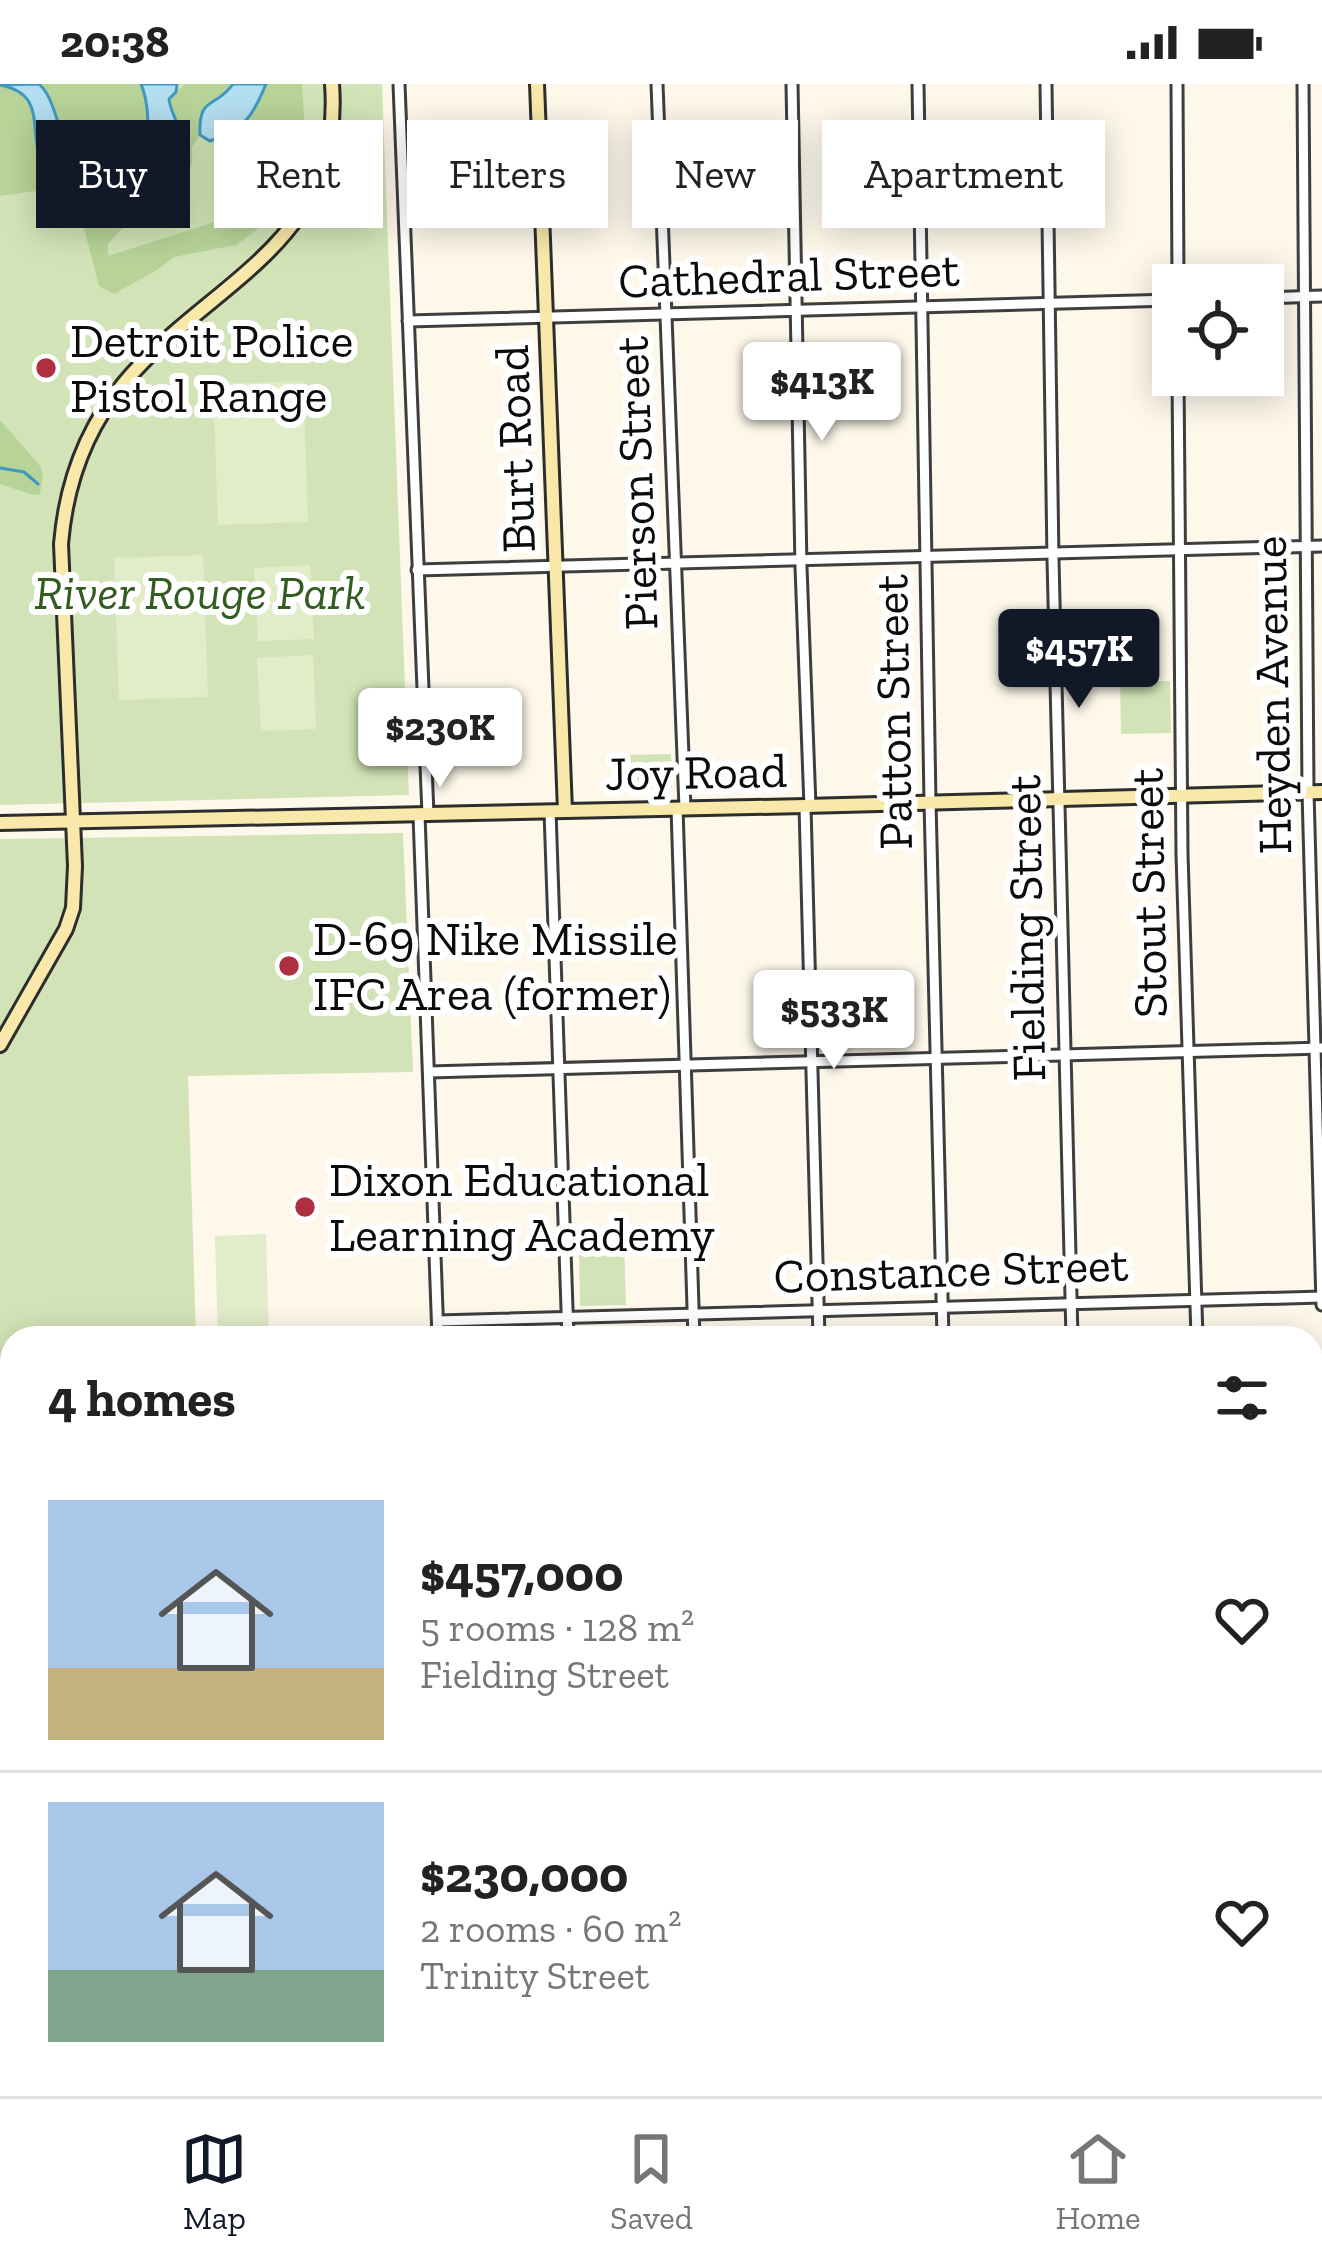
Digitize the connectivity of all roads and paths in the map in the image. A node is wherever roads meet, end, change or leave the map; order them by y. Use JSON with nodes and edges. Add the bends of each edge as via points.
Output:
{"nodes":[{"id":1,"x":332,"y":84,"type":"edge"},
{"id":2,"x":399,"y":84,"type":"edge"},
{"id":3,"x":537,"y":84,"type":"edge"},
{"id":4,"x":657,"y":84,"type":"edge"},
{"id":5,"x":792,"y":84,"type":"edge"},
{"id":6,"x":918,"y":84,"type":"edge"},
{"id":7,"x":1046,"y":84,"type":"edge"},
{"id":8,"x":1177,"y":84,"type":"edge"},
{"id":9,"x":1303,"y":84,"type":"edge"},
{"id":10,"x":1178,"y":264,"type":"edge"},
{"id":11,"x":1322,"y":296,"type":"edge"},
{"id":12,"x":1284,"y":297,"type":"edge"},
{"id":13,"x":1303,"y":297,"type":"junction"},
{"id":14,"x":1152,"y":301,"type":"edge"},
{"id":15,"x":1050,"y":304,"type":"junction"},
{"id":16,"x":922,"y":307,"type":"junction"},
{"id":17,"x":796,"y":310,"type":"junction"},
{"id":18,"x":665,"y":314,"type":"junction"},
{"id":19,"x":546,"y":317,"type":"junction"},
{"id":20,"x":408,"y":321,"type":"junction"},
{"id":21,"x":1178,"y":396,"type":"edge"},
{"id":22,"x":1306,"y":546,"type":"junction"},
{"id":23,"x":1322,"y":546,"type":"edge"},
{"id":24,"x":1180,"y":549,"type":"junction"},
{"id":25,"x":1054,"y":553,"type":"junction"},
{"id":26,"x":926,"y":556,"type":"junction"},
{"id":27,"x":801,"y":560,"type":"junction"},
{"id":28,"x":675,"y":563,"type":"junction"},
{"id":29,"x":555,"y":566,"type":"junction"},
{"id":30,"x":417,"y":570,"type":"junction"},
{"id":31,"x":1315,"y":792,"type":"edge"},
{"id":32,"x":1181,"y":795,"type":"junction"},
{"id":33,"x":1058,"y":799,"type":"junction"},
{"id":34,"x":930,"y":802,"type":"junction"},
{"id":35,"x":807,"y":806,"type":"junction"},
{"id":36,"x":681,"y":808,"type":"junction"},
{"id":37,"x":558,"y":811,"type":"junction"},
{"id":38,"x":424,"y":815,"type":"junction"},
{"id":39,"x":73,"y":822,"type":"junction"},
{"id":40,"x":0,"y":823,"type":"edge"},
{"id":41,"x":0,"y":1045,"type":"edge"},
{"id":42,"x":1318,"y":1048,"type":"edge"},
{"id":43,"x":1188,"y":1051,"type":"junction"},
{"id":44,"x":1065,"y":1054,"type":"junction"},
{"id":45,"x":937,"y":1057,"type":"junction"},
{"id":46,"x":811,"y":1060,"type":"junction"},
{"id":47,"x":685,"y":1064,"type":"junction"},
{"id":48,"x":559,"y":1068,"type":"junction"},
{"id":49,"x":429,"y":1072,"type":"junction"},
{"id":50,"x":1196,"y":1300,"type":"junction"},
{"id":51,"x":1322,"y":1300,"type":"edge"},
{"id":52,"x":1071,"y":1303,"type":"junction"},
{"id":53,"x":943,"y":1306,"type":"junction"},
{"id":54,"x":819,"y":1310,"type":"junction"},
{"id":55,"x":694,"y":1314,"type":"junction"},
{"id":56,"x":567,"y":1317,"type":"junction"},
{"id":57,"x":438,"y":1321,"type":"junction"},
{"id":58,"x":438,"y":1326,"type":"edge"},
{"id":59,"x":567,"y":1326,"type":"edge"},
{"id":60,"x":694,"y":1326,"type":"edge"},
{"id":61,"x":819,"y":1326,"type":"edge"},
{"id":62,"x":944,"y":1326,"type":"edge"},
{"id":63,"x":1072,"y":1326,"type":"edge"},
{"id":64,"x":1197,"y":1326,"type":"edge"}],
"edges":[{"from":1,"to":39,"type":"street","via":[[327,154],[298,218],[133,373],[77,464],[61,544]]},
{"from":2,"to":20,"type":"street"},
{"from":3,"to":19,"type":"street","name":"Burt Road"},
{"from":4,"to":18,"type":"street","name":"Pierson Street"},
{"from":5,"to":17,"type":"street"},
{"from":6,"to":16,"type":"street","name":"Patton Street"},
{"from":7,"to":15,"type":"street","name":"Fielding Street"},
{"from":8,"to":10,"type":"street"},
{"from":9,"to":13,"type":"street","name":"Heyden Avenue"},
{"from":11,"to":13,"type":"street"},
{"from":12,"to":13,"type":"street"},
{"from":13,"to":22,"type":"street","name":"Heyden Avenue"},
{"from":14,"to":15,"type":"street","name":"Cathedral Street"},
{"from":15,"to":16,"type":"street","name":"Cathedral Street"},
{"from":15,"to":25,"type":"street","name":"Fielding Street"},
{"from":16,"to":17,"type":"street","name":"Cathedral Street"},
{"from":16,"to":26,"type":"street","name":"Patton Street"},
{"from":17,"to":18,"type":"street","name":"Cathedral Street"},
{"from":17,"to":27,"type":"street"},
{"from":18,"to":19,"type":"street","name":"Cathedral Street"},
{"from":18,"to":28,"type":"street","name":"Pierson Street"},
{"from":19,"to":20,"type":"street","name":"Cathedral Street"},
{"from":19,"to":29,"type":"street","name":"Burt Road"},
{"from":20,"to":30,"type":"street"},
{"from":21,"to":24,"type":"street","name":"Stout Street"},
{"from":22,"to":23,"type":"street"},
{"from":22,"to":24,"type":"street"},
{"from":22,"to":31,"type":"street","name":"Heyden Avenue"},
{"from":24,"to":25,"type":"street"},
{"from":24,"to":32,"type":"street","name":"Stout Street"},
{"from":25,"to":26,"type":"street"},
{"from":25,"to":33,"type":"street","name":"Fielding Street"},
{"from":26,"to":27,"type":"street"},
{"from":26,"to":34,"type":"street","name":"Patton Street"},
{"from":27,"to":28,"type":"street"},
{"from":27,"to":35,"type":"street"},
{"from":28,"to":29,"type":"street"},
{"from":28,"to":36,"type":"street","name":"Pierson Street"},
{"from":29,"to":30,"type":"street"},
{"from":29,"to":37,"type":"street","name":"Burt Road"},
{"from":30,"to":38,"type":"street"},
{"from":31,"to":32,"type":"street","name":"Joy Road"},
{"from":31,"to":42,"type":"street","name":"Heyden Avenue"},
{"from":32,"to":33,"type":"street","name":"Joy Road"},
{"from":32,"to":43,"type":"street","name":"Stout Street"},
{"from":33,"to":34,"type":"street","name":"Joy Road"},
{"from":33,"to":44,"type":"street","name":"Fielding Street"},
{"from":34,"to":35,"type":"street","name":"Joy Road"},
{"from":34,"to":45,"type":"street","name":"Patton Street"},
{"from":35,"to":36,"type":"street","name":"Joy Road"},
{"from":35,"to":46,"type":"street"},
{"from":36,"to":37,"type":"street","name":"Joy Road"},
{"from":36,"to":47,"type":"street","name":"Pierson Street"},
{"from":37,"to":38,"type":"street","name":"Joy Road"},
{"from":37,"to":48,"type":"street","name":"Burt Road"},
{"from":38,"to":39,"type":"street","name":"Joy Road"},
{"from":38,"to":49,"type":"street"},
{"from":39,"to":40,"type":"street","name":"Joy Road"},
{"from":39,"to":41,"type":"street","via":[[69,920]]},
{"from":42,"to":43,"type":"street"},
{"from":42,"to":51,"type":"street","name":"Heyden Avenue"},
{"from":43,"to":44,"type":"street"},
{"from":43,"to":50,"type":"street","name":"Stout Street"},
{"from":44,"to":45,"type":"street"},
{"from":44,"to":52,"type":"street","name":"Fielding Street"},
{"from":45,"to":46,"type":"street"},
{"from":45,"to":53,"type":"street","name":"Patton Street"},
{"from":46,"to":47,"type":"street"},
{"from":46,"to":54,"type":"street"},
{"from":47,"to":48,"type":"street"},
{"from":47,"to":55,"type":"street","name":"Pierson Street"},
{"from":48,"to":49,"type":"street"},
{"from":48,"to":56,"type":"street","name":"Burt Road"},
{"from":49,"to":57,"type":"street"},
{"from":50,"to":51,"type":"street","name":"Constance Street"},
{"from":50,"to":52,"type":"street","name":"Constance Street"},
{"from":50,"to":64,"type":"street","name":"Stout Street"},
{"from":52,"to":53,"type":"street","name":"Constance Street"},
{"from":52,"to":63,"type":"street","name":"Fielding Street"},
{"from":53,"to":54,"type":"street","name":"Constance Street"},
{"from":53,"to":62,"type":"street","name":"Patton Street"},
{"from":54,"to":55,"type":"street","name":"Constance Street"},
{"from":54,"to":61,"type":"street"},
{"from":55,"to":56,"type":"street","name":"Constance Street"},
{"from":55,"to":60,"type":"street","name":"Pierson Street"},
{"from":56,"to":57,"type":"street","name":"Constance Street"},
{"from":56,"to":59,"type":"street","name":"Burt Road"},
{"from":57,"to":58,"type":"street"}]}
